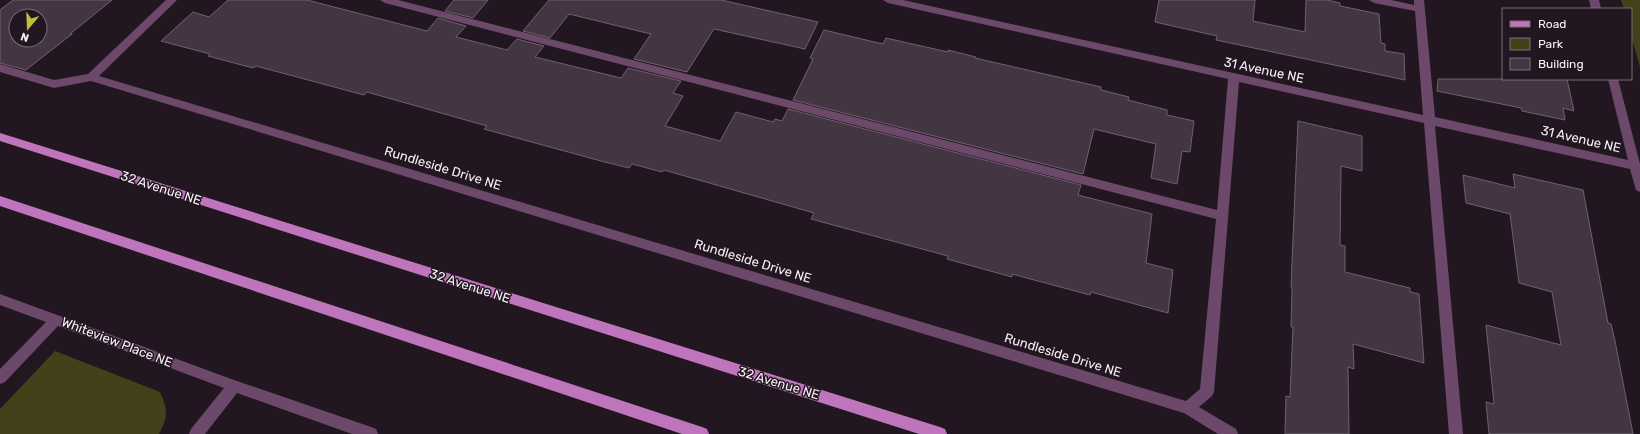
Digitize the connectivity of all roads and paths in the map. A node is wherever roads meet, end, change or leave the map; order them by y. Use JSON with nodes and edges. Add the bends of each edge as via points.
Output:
{"nodes":[{"id":1,"x":172,"y":0,"type":"edge"},
{"id":2,"x":385,"y":0,"type":"edge"},
{"id":3,"x":888,"y":0,"type":"edge"},
{"id":4,"x":1374,"y":0,"type":"edge"},
{"id":5,"x":1420,"y":5,"type":"edge"},
{"id":6,"x":0,"y":68,"type":"edge"},
{"id":7,"x":91,"y":77,"type":"junction"},
{"id":8,"x":1234,"y":77,"type":"junction"},
{"id":9,"x":1613,"y":80,"type":"edge"},
{"id":10,"x":1428,"y":120,"type":"junction"},
{"id":11,"x":0,"y":137,"type":"edge"},
{"id":12,"x":1635,"y":166,"type":"junction"},
{"id":13,"x":1640,"y":187,"type":"edge"},
{"id":14,"x":0,"y":201,"type":"edge"},
{"id":15,"x":1222,"y":216,"type":"junction"},
{"id":16,"x":0,"y":299,"type":"edge"},
{"id":17,"x":57,"y":319,"type":"junction"},
{"id":18,"x":0,"y":378,"type":"edge"},
{"id":19,"x":234,"y":386,"type":"junction"},
{"id":20,"x":1188,"y":408,"type":"junction"},
{"id":21,"x":196,"y":434,"type":"edge"},
{"id":22,"x":371,"y":434,"type":"edge"},
{"id":23,"x":702,"y":434,"type":"edge"},
{"id":24,"x":940,"y":434,"type":"edge"},
{"id":25,"x":1231,"y":434,"type":"edge"},
{"id":26,"x":1456,"y":434,"type":"edge"}],
"edges":[{"from":1,"to":7,"type":"street"},
{"from":2,"to":15,"type":"street"},
{"from":3,"to":8,"type":"street","name":"31 Avenue NE"},
{"from":4,"to":5,"type":"street"},
{"from":5,"to":10,"type":"street"},
{"from":6,"to":7,"type":"street","via":[[54,84]]},
{"from":7,"to":20,"type":"street","name":"Rundleside Drive NE"},
{"from":8,"to":10,"type":"street","name":"31 Avenue NE"},
{"from":8,"to":15,"type":"street"},
{"from":9,"to":12,"type":"street"},
{"from":10,"to":12,"type":"street","name":"31 Avenue NE"},
{"from":10,"to":26,"type":"street"},
{"from":11,"to":24,"type":"main road","name":"32 Avenue NE"},
{"from":12,"to":13,"type":"street"},
{"from":14,"to":23,"type":"main road"},
{"from":15,"to":20,"type":"street","via":[[1207,392]]},
{"from":16,"to":17,"type":"street","name":"Whiteview Place NE"},
{"from":17,"to":18,"type":"street"},
{"from":17,"to":19,"type":"street","name":"Whiteview Place NE"},
{"from":19,"to":21,"type":"street"},
{"from":19,"to":22,"type":"street","name":"Whiteview Place NE"},
{"from":20,"to":25,"type":"street","name":"Rundleside Drive NE"}]}
